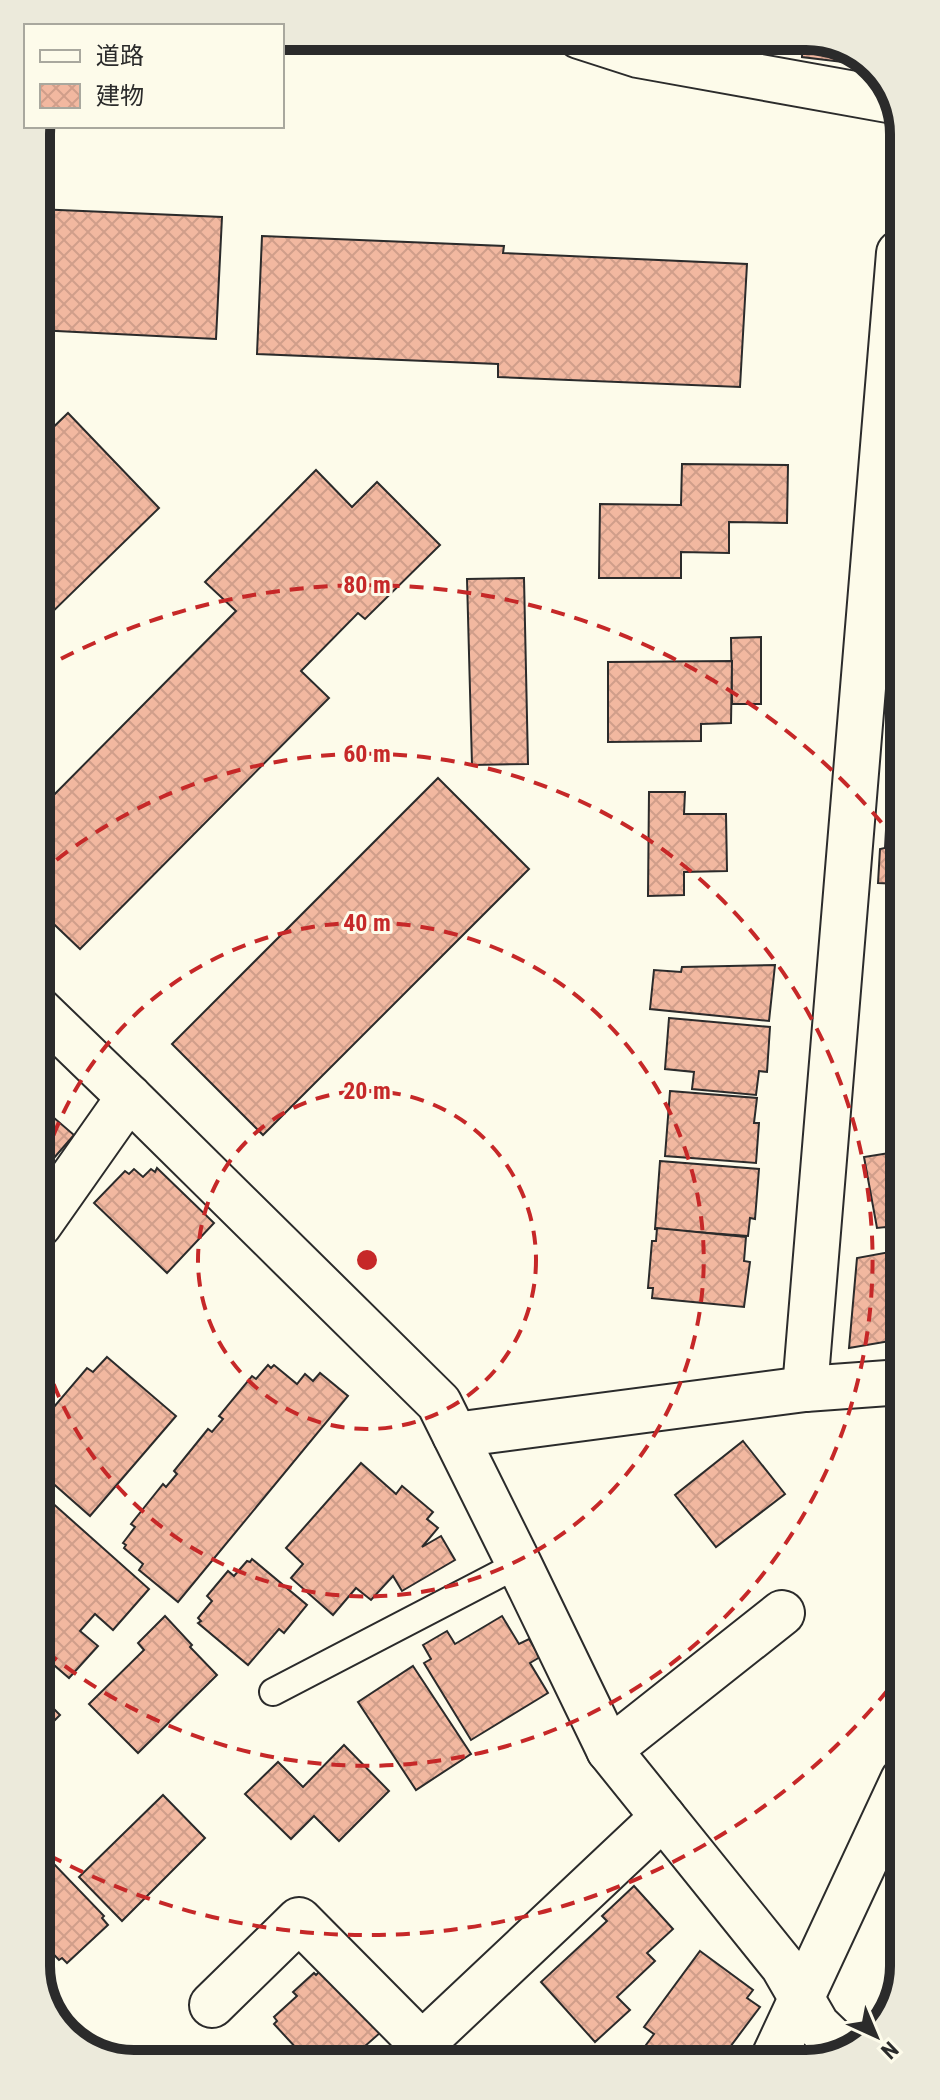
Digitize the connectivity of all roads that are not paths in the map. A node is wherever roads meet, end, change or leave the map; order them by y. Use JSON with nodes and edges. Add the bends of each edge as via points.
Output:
{"nodes":[{"id":1,"x":622,"y":50,"type":"edge"},
{"id":2,"x":882,"y":99,"type":"edge"},
{"id":3,"x":890,"y":362,"type":"edge"},
{"id":4,"x":50,"y":1021,"type":"edge"},
{"id":5,"x":129,"y":1097,"type":"junction"},
{"id":6,"x":50,"y":1209,"type":"edge"},
{"id":7,"x":890,"y":1383,"type":"edge"},
{"id":8,"x":805,"y":1389,"type":"junction"},
{"id":9,"x":455,"y":1435,"type":"junction"},
{"id":10,"x":519,"y":1564,"type":"junction"},
{"id":11,"x":782,"y":1613,"type":"dead end"},
{"id":12,"x":273,"y":1692,"type":"dead end"},
{"id":13,"x":609,"y":1750,"type":"junction"},
{"id":14,"x":890,"y":1808,"type":"edge"},
{"id":15,"x":663,"y":1817,"type":"junction"},
{"id":16,"x":801,"y":1996,"type":"junction"},
{"id":17,"x":212,"y":2005,"type":"dead end"},
{"id":18,"x":836,"y":2043,"type":"edge"},
{"id":19,"x":777,"y":2050,"type":"edge"}],
"edges":[{"from":1,"to":2,"type":"street"},
{"from":3,"to":8,"type":"street"},
{"from":4,"to":5,"type":"street"},
{"from":5,"to":6,"type":"street"},
{"from":5,"to":9,"type":"street","via":[[439,1403]]},
{"from":7,"to":8,"type":"street"},
{"from":8,"to":9,"type":"street"},
{"from":9,"to":10,"type":"street"},
{"from":10,"to":12,"type":"lane"},
{"from":10,"to":13,"type":"street"},
{"from":11,"to":13,"type":"street"},
{"from":13,"to":15,"type":"street"},
{"from":14,"to":16,"type":"street"},
{"from":15,"to":16,"type":"street","via":[[783,1966]]},
{"from":15,"to":17,"type":"street","via":[[422,2044],[299,1920]]},
{"from":16,"to":18,"type":"street","via":[[817,2025]]},
{"from":16,"to":19,"type":"street"}]}
